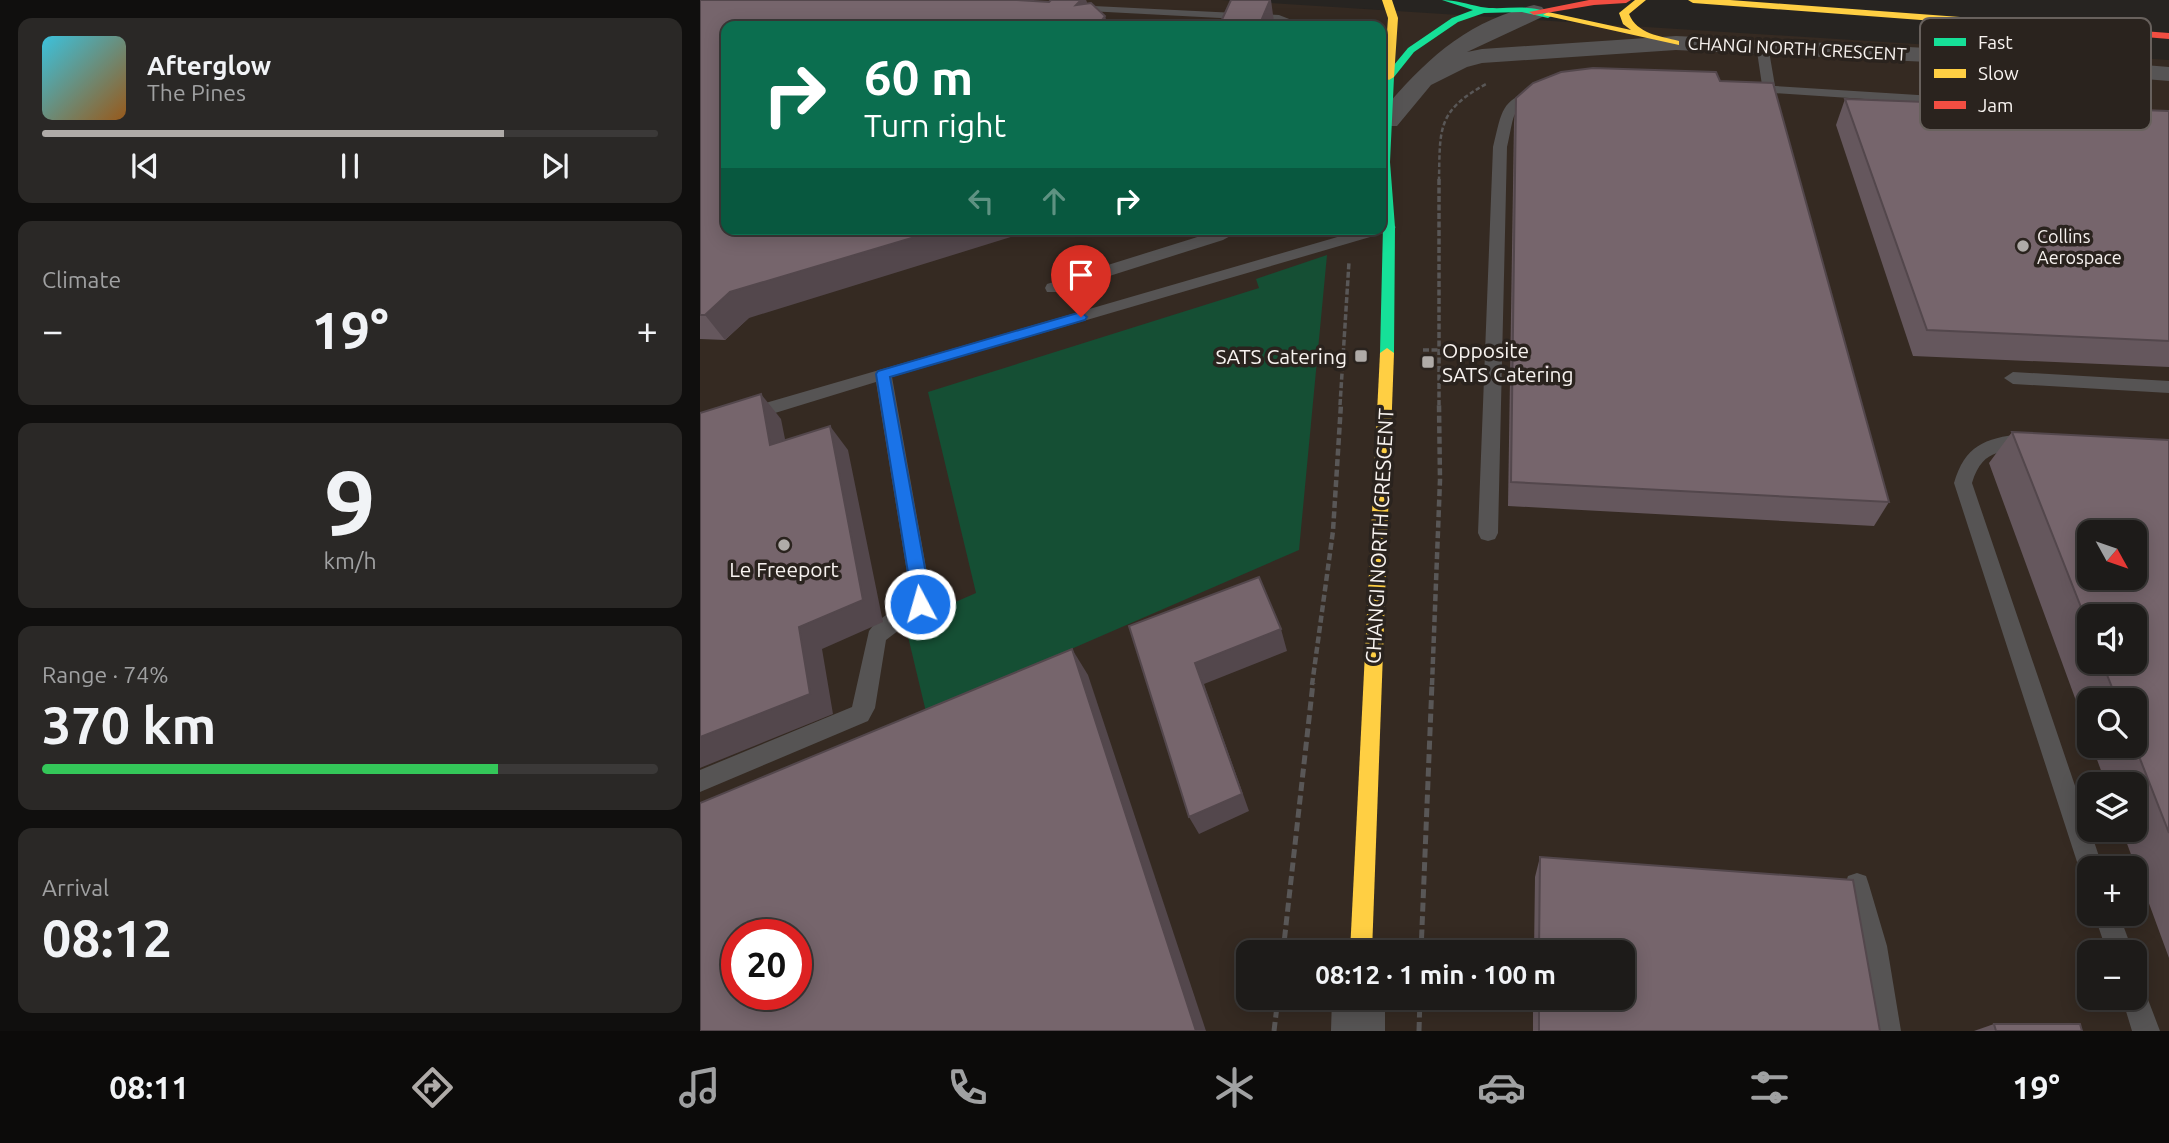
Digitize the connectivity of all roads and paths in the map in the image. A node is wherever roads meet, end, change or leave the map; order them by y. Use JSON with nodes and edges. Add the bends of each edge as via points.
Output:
{"nodes":[{"id":1,"x":1387,"y":0,"type":"edge"},
{"id":2,"x":1447,"y":0,"type":"edge"},
{"id":3,"x":1626,"y":0,"type":"edge"},
{"id":4,"x":1641,"y":0,"type":"edge"},
{"id":5,"x":1693,"y":0,"type":"edge"},
{"id":6,"x":1057,"y":7,"type":"edge"},
{"id":7,"x":1483,"y":10,"type":"junction"},
{"id":8,"x":1524,"y":16,"type":"junction"},
{"id":9,"x":1931,"y":18,"type":"edge"},
{"id":10,"x":1287,"y":21,"type":"edge"},
{"id":11,"x":2151,"y":35,"type":"edge"},
{"id":12,"x":2169,"y":36,"type":"edge"},
{"id":13,"x":1646,"y":41,"type":"junction"},
{"id":14,"x":1762,"y":45,"type":"junction"},
{"id":15,"x":1920,"y":54,"type":"edge"},
{"id":16,"x":2151,"y":73,"type":"edge"},
{"id":17,"x":2169,"y":74,"type":"edge"},
{"id":18,"x":1389,"y":77,"type":"junction"},
{"id":19,"x":1496,"y":78,"type":"dead end"},
{"id":20,"x":1424,"y":79,"type":"junction"},
{"id":21,"x":1729,"y":88,"type":"edge"},
{"id":22,"x":1769,"y":89,"type":"junction"},
{"id":23,"x":1559,"y":91,"type":"edge"},
{"id":24,"x":1920,"y":99,"type":"edge"},
{"id":25,"x":1388,"y":120,"type":"junction"},
{"id":26,"x":1386,"y":137,"type":"edge"},
{"id":27,"x":1386,"y":195,"type":"edge"},
{"id":28,"x":1389,"y":228,"type":"junction"},
{"id":29,"x":1386,"y":229,"type":"edge"},
{"id":30,"x":1222,"y":235,"type":"edge"},
{"id":31,"x":1362,"y":235,"type":"edge"},
{"id":32,"x":1350,"y":238,"type":"junction"},
{"id":33,"x":1053,"y":288,"type":"dead end"},
{"id":34,"x":883,"y":374,"type":"junction"},
{"id":35,"x":2012,"y":378,"type":"dead end"},
{"id":36,"x":2169,"y":387,"type":"edge"},
{"id":37,"x":700,"y":429,"type":"edge"},
{"id":38,"x":2044,"y":442,"type":"edge"},
{"id":39,"x":1488,"y":533,"type":"dead end"},
{"id":40,"x":700,"y":781,"type":"edge"},
{"id":41,"x":2087,"y":856,"type":"edge"},
{"id":42,"x":1857,"y":885,"type":"edge"},
{"id":43,"x":1284,"y":940,"type":"edge"},
{"id":44,"x":1362,"y":940,"type":"edge"},
{"id":45,"x":1421,"y":940,"type":"edge"},
{"id":46,"x":1277,"y":1010,"type":"edge"},
{"id":47,"x":1359,"y":1010,"type":"edge"},
{"id":48,"x":1420,"y":1010,"type":"edge"},
{"id":49,"x":2139,"y":1010,"type":"edge"},
{"id":50,"x":1274,"y":1031,"type":"edge"},
{"id":51,"x":1358,"y":1031,"type":"edge"},
{"id":52,"x":1419,"y":1031,"type":"edge"},
{"id":53,"x":1887,"y":1031,"type":"edge"},
{"id":54,"x":2146,"y":1031,"type":"edge"}],
"edges":[{"from":1,"to":18,"type":"main road","name":"CHANGI NORTH CRESCENT","via":[[1393,18]]},
{"from":2,"to":7,"type":"main road"},
{"from":3,"to":8,"type":"main road"},
{"from":4,"to":13,"type":"main road","via":[[1624,13],[1624,20]]},
{"from":5,"to":9,"type":"main road"},
{"from":6,"to":10,"type":"lane"},
{"from":7,"to":8,"type":"street","name":"CHANGI NORTH CRESCENT"},
{"from":7,"to":18,"type":"main road","via":[[1433,33],[1411,50]]},
{"from":8,"to":13,"type":"street","name":"CHANGI NORTH CRESCENT","via":[[1577,38]]},
{"from":8,"to":20,"type":"street","name":"CHANGI NORTH CRESCENT","via":[[1455,50]]},
{"from":11,"to":12,"type":"main road"},
{"from":13,"to":14,"type":"street","name":"CHANGI NORTH CRESCENT"},
{"from":13,"to":20,"type":"street","name":"CHANGI NORTH CRESCENT","via":[[1482,56]]},
{"from":14,"to":15,"type":"street","name":"CHANGI NORTH CRESCENT"},
{"from":14,"to":22,"type":"lane"},
{"from":16,"to":17,"type":"street","name":"CHANGI NORTH CRESCENT"},
{"from":18,"to":25,"type":"main road","name":"CHANGI NORTH CRESCENT"},
{"from":19,"to":45,"type":"path","via":[[1459,99],[1443,122],[1437,278],[1440,480]]},
{"from":20,"to":25,"type":"street","name":"CHANGI NORTH CRESCENT"},
{"from":21,"to":22,"type":"lane"},
{"from":22,"to":24,"type":"lane"},
{"from":23,"to":39,"type":"lane","via":[[1523,97],[1510,107],[1500,147]]},
{"from":25,"to":26,"type":"main road","name":"CHANGI NORTH CRESCENT"},
{"from":27,"to":28,"type":"main road","name":"CHANGI NORTH CRESCENT"},
{"from":28,"to":29,"type":"lane"},
{"from":28,"to":44,"type":"main road","name":"CHANGI NORTH CRESCENT"},
{"from":30,"to":33,"type":"lane"},
{"from":31,"to":32,"type":"lane"},
{"from":32,"to":34,"type":"lane"},
{"from":32,"to":43,"type":"path","via":[[1333,531]]},
{"from":34,"to":37,"type":"lane"},
{"from":34,"to":40,"type":"lane","via":[[922,601],[876,638],[860,714]]},
{"from":35,"to":36,"type":"lane"},
{"from":38,"to":41,"type":"lane","via":[[2016,441],[1984,452],[1971,461],[1963,483]]},
{"from":42,"to":53,"type":"lane","via":[[1874,946]]},
{"from":46,"to":50,"type":"path"},
{"from":47,"to":51,"type":"street"},
{"from":48,"to":52,"type":"path"},
{"from":49,"to":54,"type":"lane"}]}
